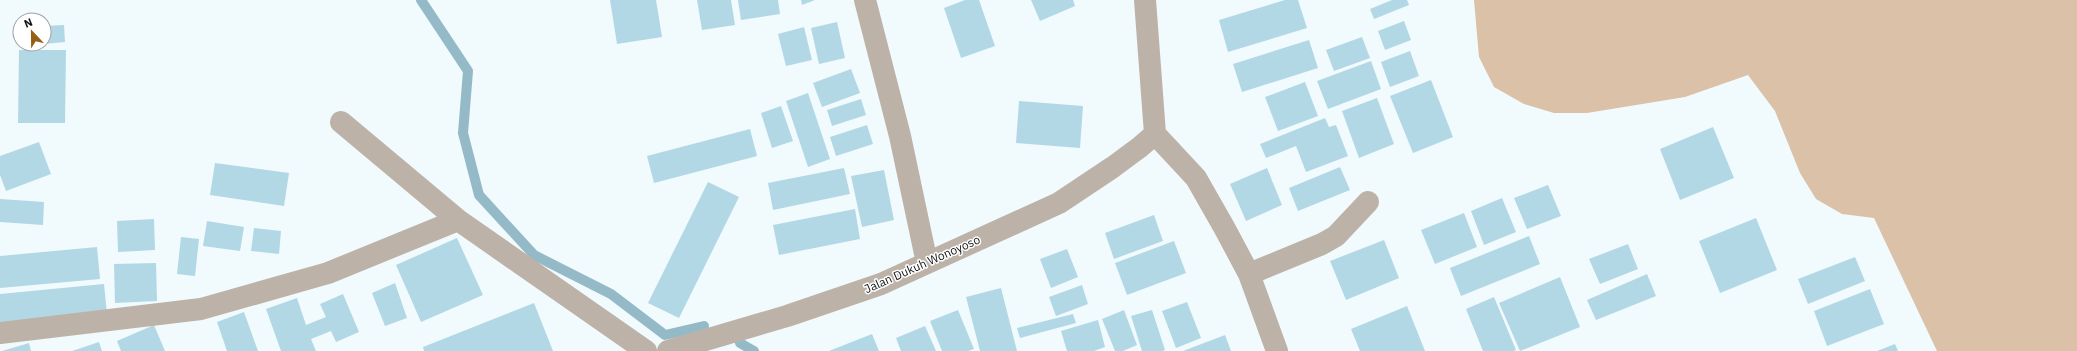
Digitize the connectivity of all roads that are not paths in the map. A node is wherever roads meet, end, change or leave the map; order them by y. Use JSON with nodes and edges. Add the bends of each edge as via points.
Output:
{"nodes":[{"id":1,"x":865,"y":0,"type":"edge"},
{"id":2,"x":1145,"y":0,"type":"edge"},
{"id":3,"x":341,"y":122,"type":"dead end"},
{"id":4,"x":1155,"y":134,"type":"junction"},
{"id":5,"x":1368,"y":202,"type":"dead end"},
{"id":6,"x":458,"y":220,"type":"junction"},
{"id":7,"x":927,"y":263,"type":"junction"},
{"id":8,"x":1249,"y":274,"type":"junction"},
{"id":9,"x":0,"y":333,"type":"edge"},
{"id":10,"x":646,"y":351,"type":"edge"},
{"id":11,"x":668,"y":351,"type":"edge"},
{"id":12,"x":1277,"y":351,"type":"edge"}],
"edges":[{"from":1,"to":7,"type":"street","via":[[900,136]]},
{"from":2,"to":4,"type":"street"},
{"from":3,"to":6,"type":"street"},
{"from":4,"to":7,"type":"street","name":"Jalan Dukuh Wonoyoso","via":[[1113,167],[1059,203]]},
{"from":4,"to":8,"type":"street","via":[[1196,178]]},
{"from":5,"to":8,"type":"street","via":[[1328,241]]},
{"from":6,"to":9,"type":"street","via":[[328,273],[201,310]]},
{"from":6,"to":10,"type":"street"},
{"from":7,"to":11,"type":"street","name":"Jalan Dukuh Wonoyoso","via":[[881,284],[794,314]]},
{"from":8,"to":12,"type":"street"}]}
